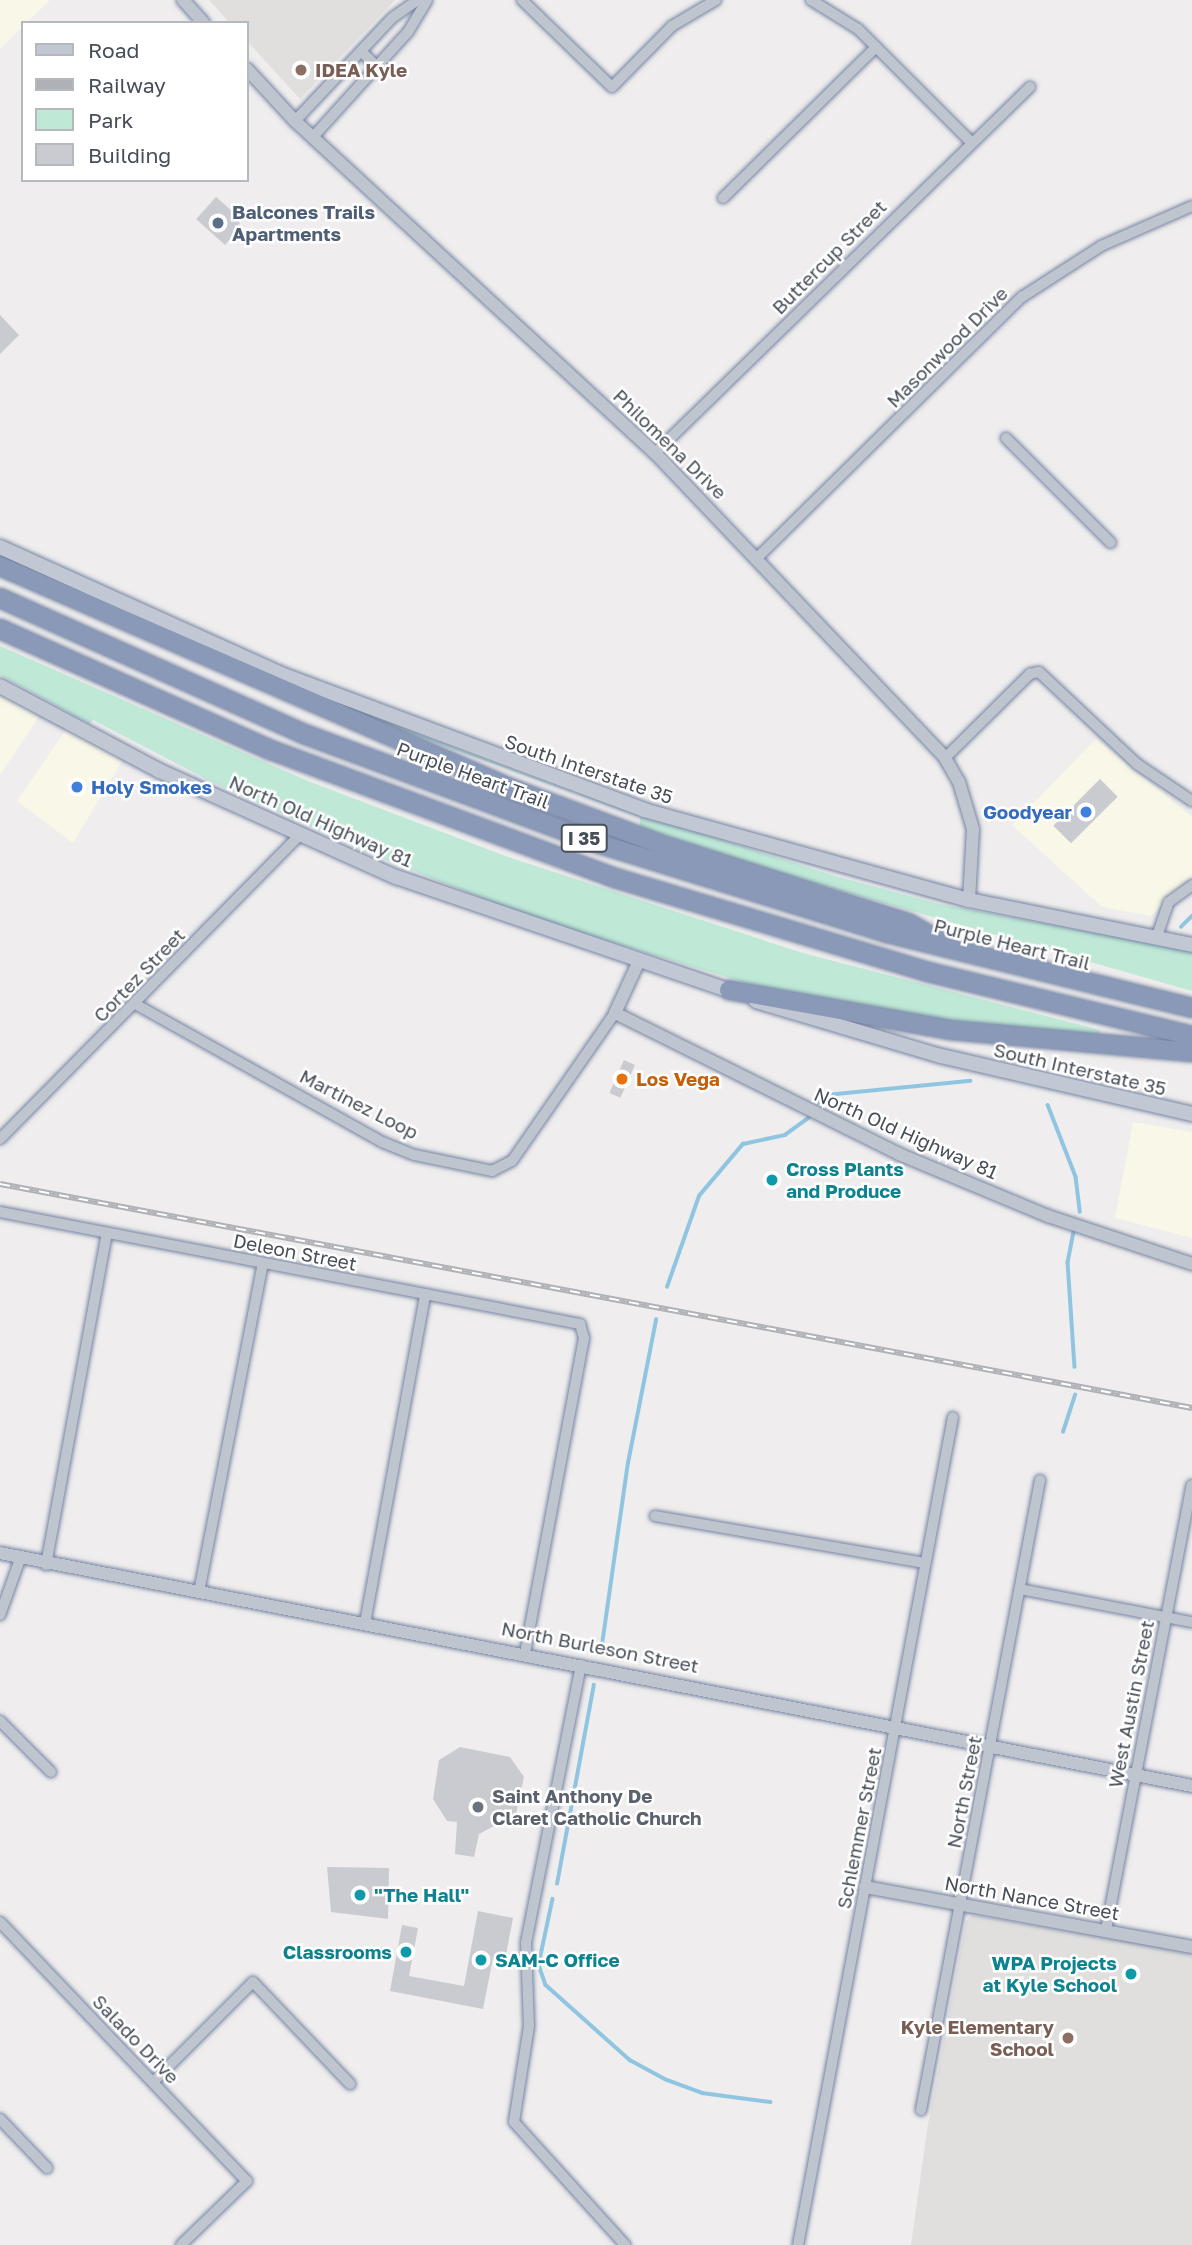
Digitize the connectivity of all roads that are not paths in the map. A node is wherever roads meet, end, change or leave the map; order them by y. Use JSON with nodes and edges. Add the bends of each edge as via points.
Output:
{"nodes":[{"id":1,"x":183,"y":0,"type":"edge"},
{"id":2,"x":418,"y":0,"type":"edge"},
{"id":3,"x":427,"y":0,"type":"edge"},
{"id":4,"x":522,"y":0,"type":"edge"},
{"id":5,"x":716,"y":0,"type":"edge"},
{"id":6,"x":812,"y":0,"type":"edge"},
{"id":7,"x":202,"y":21,"type":"edge"},
{"id":8,"x":876,"y":47,"type":"junction"},
{"id":9,"x":361,"y":51,"type":"junction"},
{"id":10,"x":377,"y":67,"type":"junction"},
{"id":11,"x":248,"y":70,"type":"edge"},
{"id":12,"x":1030,"y":86,"type":"dead end"},
{"id":13,"x":295,"y":121,"type":"junction"},
{"id":14,"x":313,"y":137,"type":"junction"},
{"id":15,"x":971,"y":142,"type":"junction"},
{"id":16,"x":723,"y":198,"type":"dead end"},
{"id":17,"x":1192,"y":206,"type":"edge"},
{"id":18,"x":1006,"y":438,"type":"dead end"},
{"id":19,"x":655,"y":453,"type":"junction"},
{"id":20,"x":1111,"y":543,"type":"dead end"},
{"id":21,"x":0,"y":547,"type":"edge"},
{"id":22,"x":758,"y":557,"type":"junction"},
{"id":23,"x":0,"y":566,"type":"edge"},
{"id":24,"x":0,"y":598,"type":"edge"},
{"id":25,"x":0,"y":629,"type":"edge"},
{"id":26,"x":0,"y":686,"type":"edge"},
{"id":27,"x":945,"y":758,"type":"junction"},
{"id":28,"x":1192,"y":801,"type":"edge"},
{"id":29,"x":301,"y":834,"type":"junction"},
{"id":30,"x":1192,"y":885,"type":"edge"},
{"id":31,"x":969,"y":900,"type":"junction"},
{"id":32,"x":1156,"y":939,"type":"junction"},
{"id":33,"x":1192,"y":945,"type":"edge"},
{"id":34,"x":960,"y":953,"type":"junction"},
{"id":35,"x":638,"y":962,"type":"junction"},
{"id":36,"x":729,"y":990,"type":"junction"},
{"id":37,"x":137,"y":1004,"type":"junction"},
{"id":38,"x":1192,"y":1008,"type":"edge"},
{"id":39,"x":615,"y":1013,"type":"junction"},
{"id":40,"x":1192,"y":1036,"type":"edge"},
{"id":41,"x":1192,"y":1052,"type":"edge"},
{"id":42,"x":1192,"y":1114,"type":"edge"},
{"id":43,"x":0,"y":1139,"type":"edge"},
{"id":44,"x":0,"y":1213,"type":"edge"},
{"id":45,"x":107,"y":1234,"type":"junction"},
{"id":46,"x":263,"y":1264,"type":"junction"},
{"id":47,"x":1192,"y":1264,"type":"edge"},
{"id":48,"x":425,"y":1295,"type":"junction"},
{"id":49,"x":953,"y":1417,"type":"dead end"},
{"id":50,"x":1040,"y":1480,"type":"dead end"},
{"id":51,"x":1192,"y":1485,"type":"edge"},
{"id":52,"x":654,"y":1516,"type":"dead end"},
{"id":53,"x":0,"y":1553,"type":"edge"},
{"id":54,"x":20,"y":1559,"type":"junction"},
{"id":55,"x":924,"y":1563,"type":"junction"},
{"id":56,"x":46,"y":1565,"type":"junction"},
{"id":57,"x":1020,"y":1589,"type":"junction"},
{"id":58,"x":199,"y":1592,"type":"junction"},
{"id":59,"x":0,"y":1615,"type":"edge"},
{"id":60,"x":1165,"y":1617,"type":"junction"},
{"id":61,"x":1192,"y":1622,"type":"edge"},
{"id":62,"x":365,"y":1623,"type":"junction"},
{"id":63,"x":525,"y":1652,"type":"junction"},
{"id":64,"x":581,"y":1665,"type":"junction"},
{"id":65,"x":0,"y":1721,"type":"edge"},
{"id":66,"x":897,"y":1725,"type":"junction"},
{"id":67,"x":992,"y":1744,"type":"junction"},
{"id":68,"x":51,"y":1772,"type":"dead end"},
{"id":69,"x":1135,"y":1775,"type":"junction"},
{"id":70,"x":1192,"y":1786,"type":"edge"},
{"id":71,"x":865,"y":1887,"type":"junction"},
{"id":72,"x":959,"y":1904,"type":"junction"},
{"id":73,"x":0,"y":1922,"type":"edge"},
{"id":74,"x":1106,"y":1930,"type":"junction"},
{"id":75,"x":1192,"y":1947,"type":"edge"},
{"id":76,"x":153,"y":2082,"type":"junction"},
{"id":77,"x":350,"y":2084,"type":"dead end"},
{"id":78,"x":921,"y":2110,"type":"dead end"},
{"id":79,"x":0,"y":2119,"type":"edge"},
{"id":80,"x":47,"y":2168,"type":"dead end"},
{"id":81,"x":181,"y":2245,"type":"edge"},
{"id":82,"x":625,"y":2245,"type":"edge"},
{"id":83,"x":798,"y":2245,"type":"edge"}],
"edges":[{"from":1,"to":7,"type":"street"},
{"from":2,"to":9,"type":"street"},
{"from":3,"to":10,"type":"street","via":[[408,32]]},
{"from":4,"to":5,"type":"street","via":[[612,86],[671,26]]},
{"from":6,"to":8,"type":"street","via":[[844,18]]},
{"from":8,"to":15,"type":"street"},
{"from":8,"to":16,"type":"street"},
{"from":9,"to":10,"type":"street"},
{"from":9,"to":13,"type":"street"},
{"from":10,"to":14,"type":"street"},
{"from":11,"to":13,"type":"street","name":"Philomena Drive"},
{"from":12,"to":15,"type":"street","name":"Buttercup Street"},
{"from":13,"to":14,"type":"street","name":"Philomena Drive"},
{"from":14,"to":19,"type":"street","name":"Philomena Drive"},
{"from":15,"to":19,"type":"street","name":"Buttercup Street"},
{"from":17,"to":22,"type":"street","name":"Masonwood Drive","via":[[1101,246],[1023,297]]},
{"from":18,"to":20,"type":"street"},
{"from":19,"to":22,"type":"street","name":"Philomena Drive"},
{"from":21,"to":31,"type":"main road","name":"South Interstate 35","via":[[281,674],[538,773],[758,845]]},
{"from":22,"to":27,"type":"street","name":"Philomena Drive"},
{"from":23,"to":34,"type":"highway","via":[[510,789],[660,845],[910,924]]},
{"from":24,"to":34,"type":"highway","name":"Purple Heart Trail","number":"I 35","via":[[242,707],[469,797],[760,896]]},
{"from":25,"to":40,"type":"highway","number":"I 35","via":[[271,750],[615,878],[928,972]]},
{"from":26,"to":29,"type":"main road","name":"North Old Highway 81","via":[[160,771]]},
{"from":27,"to":28,"type":"street","via":[[1030,674],[1039,672],[1137,764]]},
{"from":27,"to":31,"type":"street","name":"Philomena Drive","via":[[960,782],[973,829]]},
{"from":29,"to":35,"type":"main road","name":"North Old Highway 81","via":[[396,877]]},
{"from":29,"to":37,"type":"street","name":"Cortez Street"},
{"from":30,"to":32,"type":"street","via":[[1170,902]]},
{"from":31,"to":32,"type":"main road","name":"South Interstate 35"},
{"from":32,"to":33,"type":"main road","name":"South Interstate 35"},
{"from":34,"to":38,"type":"highway","name":"Purple Heart Trail","number":"I 35"},
{"from":35,"to":36,"type":"main road","name":"South Interstate 35"},
{"from":35,"to":39,"type":"street","name":"Martinez Loop"},
{"from":36,"to":41,"type":"highway","via":[[940,1028]]},
{"from":36,"to":42,"type":"main road","name":"South Interstate 35","via":[[929,1053]]},
{"from":37,"to":39,"type":"street","name":"Martinez Loop","via":[[382,1142],[415,1155],[492,1171],[512,1161]]},
{"from":37,"to":43,"type":"street","name":"Cortez Street"},
{"from":39,"to":47,"type":"street","name":"North Old Highway 81","via":[[899,1154],[1048,1216]]},
{"from":44,"to":45,"type":"street","name":"Deleon Street"},
{"from":45,"to":46,"type":"street","name":"Deleon Street"},
{"from":45,"to":56,"type":"street"},
{"from":46,"to":48,"type":"street","name":"Deleon Street"},
{"from":46,"to":58,"type":"street"},
{"from":48,"to":62,"type":"street"},
{"from":48,"to":63,"type":"street","name":"Deleon Street","via":[[583,1327]]},
{"from":49,"to":55,"type":"street","name":"Schlemmer Street"},
{"from":50,"to":57,"type":"street","name":"North Street"},
{"from":51,"to":60,"type":"street","name":"West Austin Street"},
{"from":52,"to":55,"type":"street"},
{"from":53,"to":54,"type":"street","name":"North Burleson Street"},
{"from":54,"to":56,"type":"street","name":"North Burleson Street"},
{"from":54,"to":59,"type":"street"},
{"from":55,"to":66,"type":"street","name":"Schlemmer Street"},
{"from":56,"to":58,"type":"street","name":"North Burleson Street"},
{"from":57,"to":60,"type":"street"},
{"from":57,"to":67,"type":"street","name":"North Street"},
{"from":58,"to":62,"type":"street","name":"North Burleson Street"},
{"from":60,"to":61,"type":"street"},
{"from":60,"to":69,"type":"street","name":"West Austin Street"},
{"from":62,"to":63,"type":"street","name":"North Burleson Street"},
{"from":63,"to":64,"type":"street","name":"North Burleson Street"},
{"from":64,"to":66,"type":"street","name":"North Burleson Street"},
{"from":64,"to":82,"type":"street","via":[[526,1942],[530,2025],[514,2122]]},
{"from":65,"to":68,"type":"street"},
{"from":66,"to":67,"type":"street","name":"North Burleson Street"},
{"from":66,"to":71,"type":"street","name":"Schlemmer Street"},
{"from":67,"to":69,"type":"street","name":"North Burleson Street"},
{"from":67,"to":72,"type":"street","name":"North Street"},
{"from":69,"to":70,"type":"street","name":"North Burleson Street"},
{"from":69,"to":74,"type":"street","name":"West Austin Street"},
{"from":71,"to":72,"type":"street","name":"North Nance Street"},
{"from":71,"to":83,"type":"street","name":"Schlemmer Street"},
{"from":72,"to":74,"type":"street","name":"North Nance Street"},
{"from":72,"to":78,"type":"street","name":"North Street"},
{"from":73,"to":76,"type":"street","name":"Salado Drive"},
{"from":74,"to":75,"type":"street","name":"North Nance Street"},
{"from":76,"to":77,"type":"street","via":[[253,1982]]},
{"from":76,"to":81,"type":"street","name":"Salado Drive","via":[[247,2180]]},
{"from":79,"to":80,"type":"street"}]}
